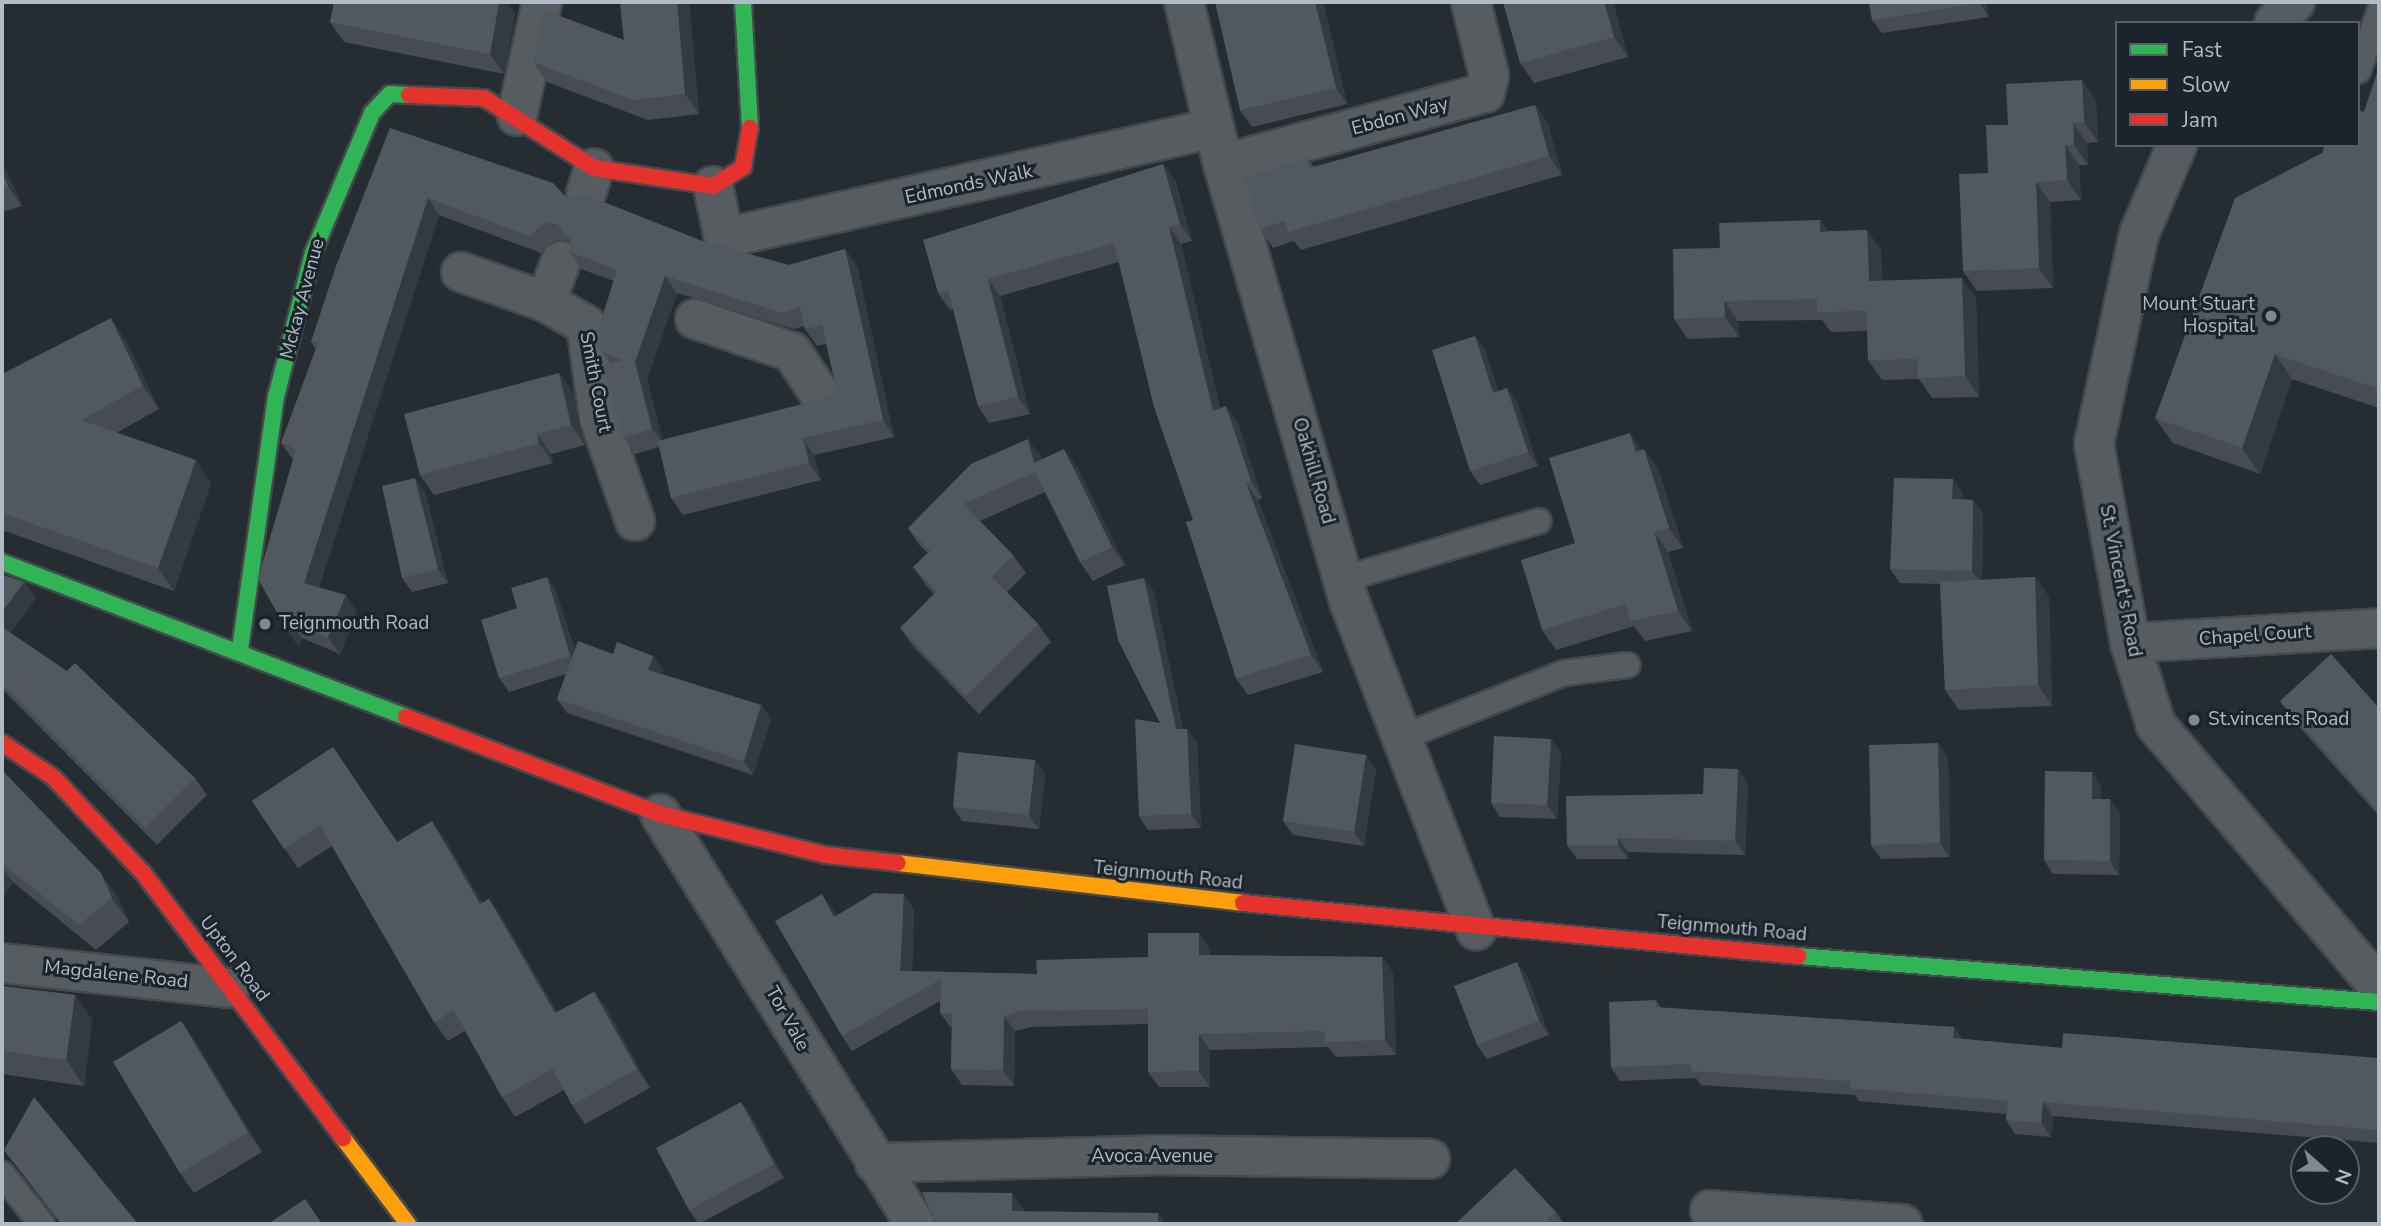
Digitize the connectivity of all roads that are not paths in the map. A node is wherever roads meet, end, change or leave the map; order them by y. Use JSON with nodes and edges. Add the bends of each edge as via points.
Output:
{"nodes":[{"id":1,"x":542,"y":2,"type":"edge"},
{"id":2,"x":743,"y":2,"type":"edge"},
{"id":3,"x":1184,"y":2,"type":"edge"},
{"id":4,"x":1471,"y":2,"type":"edge"},
{"id":5,"x":2295,"y":2,"type":"edge"},
{"id":6,"x":2379,"y":13,"type":"edge"},
{"id":7,"x":2276,"y":21,"type":"edge"},
{"id":8,"x":2360,"y":65,"type":"edge"},
{"id":9,"x":517,"y":116,"type":"junction"},
{"id":10,"x":2176,"y":147,"type":"edge"},
{"id":11,"x":1222,"y":158,"type":"junction"},
{"id":12,"x":713,"y":186,"type":"junction"},
{"id":13,"x":561,"y":261,"type":"dead end"},
{"id":14,"x":461,"y":272,"type":"dead end"},
{"id":15,"x":547,"y":302,"type":"junction"},
{"id":16,"x":695,"y":319,"type":"dead end"},
{"id":17,"x":819,"y":393,"type":"dead end"},
{"id":18,"x":635,"y":521,"type":"dead end"},
{"id":19,"x":1539,"y":521,"type":"dead end"},
{"id":20,"x":2,"y":562,"type":"edge"},
{"id":21,"x":1343,"y":579,"type":"junction"},
{"id":22,"x":2379,"y":628,"type":"edge"},
{"id":23,"x":2130,"y":643,"type":"junction"},
{"id":24,"x":240,"y":649,"type":"junction"},
{"id":25,"x":1627,"y":665,"type":"dead end"},
{"id":26,"x":1398,"y":739,"type":"junction"},
{"id":27,"x":2,"y":743,"type":"edge"},
{"id":28,"x":660,"y":814,"type":"junction"},
{"id":29,"x":1476,"y":930,"type":"junction"},
{"id":30,"x":2,"y":964,"type":"edge"},
{"id":31,"x":2379,"y":986,"type":"edge"},
{"id":32,"x":230,"y":988,"type":"junction"},
{"id":33,"x":2379,"y":1002,"type":"edge"},
{"id":34,"x":1430,"y":1159,"type":"dead end"},
{"id":35,"x":875,"y":1163,"type":"junction"},
{"id":36,"x":2,"y":1174,"type":"edge"},
{"id":37,"x":1710,"y":1210,"type":"dead end"},
{"id":38,"x":1857,"y":1223,"type":"edge"},
{"id":39,"x":43,"y":1224,"type":"edge"},
{"id":40,"x":408,"y":1224,"type":"edge"},
{"id":41,"x":915,"y":1224,"type":"edge"},
{"id":42,"x":1902,"y":1224,"type":"edge"}],
"edges":[{"from":1,"to":9,"type":"street"},
{"from":2,"to":12,"type":"street","via":[[750,134],[743,167]]},
{"from":3,"to":11,"type":"street","name":"Oakhill Road"},
{"from":4,"to":11,"type":"street","name":"Ebdon Way","via":[[1489,75],[1485,93]]},
{"from":5,"to":7,"type":"street"},
{"from":6,"to":8,"type":"lane"},
{"from":9,"to":12,"type":"street","name":"Mckay Avenue","via":[[590,181]]},
{"from":9,"to":24,"type":"street","name":"Mckay Avenue","via":[[484,98],[390,94],[362,128],[313,253],[276,397]]},
{"from":10,"to":23,"type":"street","name":"St. Vincent's Road","via":[[2140,234],[2094,444]]},
{"from":11,"to":12,"type":"street","name":"Edmonds Walk","via":[[724,238]]},
{"from":11,"to":21,"type":"street","name":"Oakhill Road"},
{"from":13,"to":15,"type":"street"},
{"from":14,"to":15,"type":"street","name":"Smith Court"},
{"from":15,"to":18,"type":"street","name":"Smith Court","via":[[586,325],[599,418]]},
{"from":16,"to":17,"type":"street","via":[[792,352]]},
{"from":19,"to":21,"type":"lane"},
{"from":20,"to":24,"type":"street","name":"Teignmouth Road"},
{"from":21,"to":26,"type":"street","name":"Oakhill Road"},
{"from":22,"to":23,"type":"street","name":"Chapel Court"},
{"from":23,"to":31,"type":"street","name":"St. Vincent's Road","via":[[2156,725]]},
{"from":24,"to":28,"type":"street","name":"Teignmouth Road"},
{"from":25,"to":26,"type":"lane","via":[[1564,673]]},
{"from":26,"to":29,"type":"street","name":"Oakhill Road"},
{"from":27,"to":32,"type":"street","name":"Upton Road","via":[[53,777],[135,864]]},
{"from":28,"to":29,"type":"street","name":"Teignmouth Road","via":[[826,855]]},
{"from":28,"to":35,"type":"street","name":"Tor Vale"},
{"from":29,"to":33,"type":"street","name":"Teignmouth Road"},
{"from":30,"to":32,"type":"street","name":"Magdalene Road"},
{"from":32,"to":40,"type":"street","name":"Upton Road"},
{"from":34,"to":35,"type":"street","name":"Avoca Avenue","via":[[1154,1155]]},
{"from":35,"to":41,"type":"street","name":"Tor Vale"},
{"from":36,"to":39,"type":"lane"},
{"from":37,"to":38,"type":"street"},
{"from":38,"to":42,"type":"street"}]}
